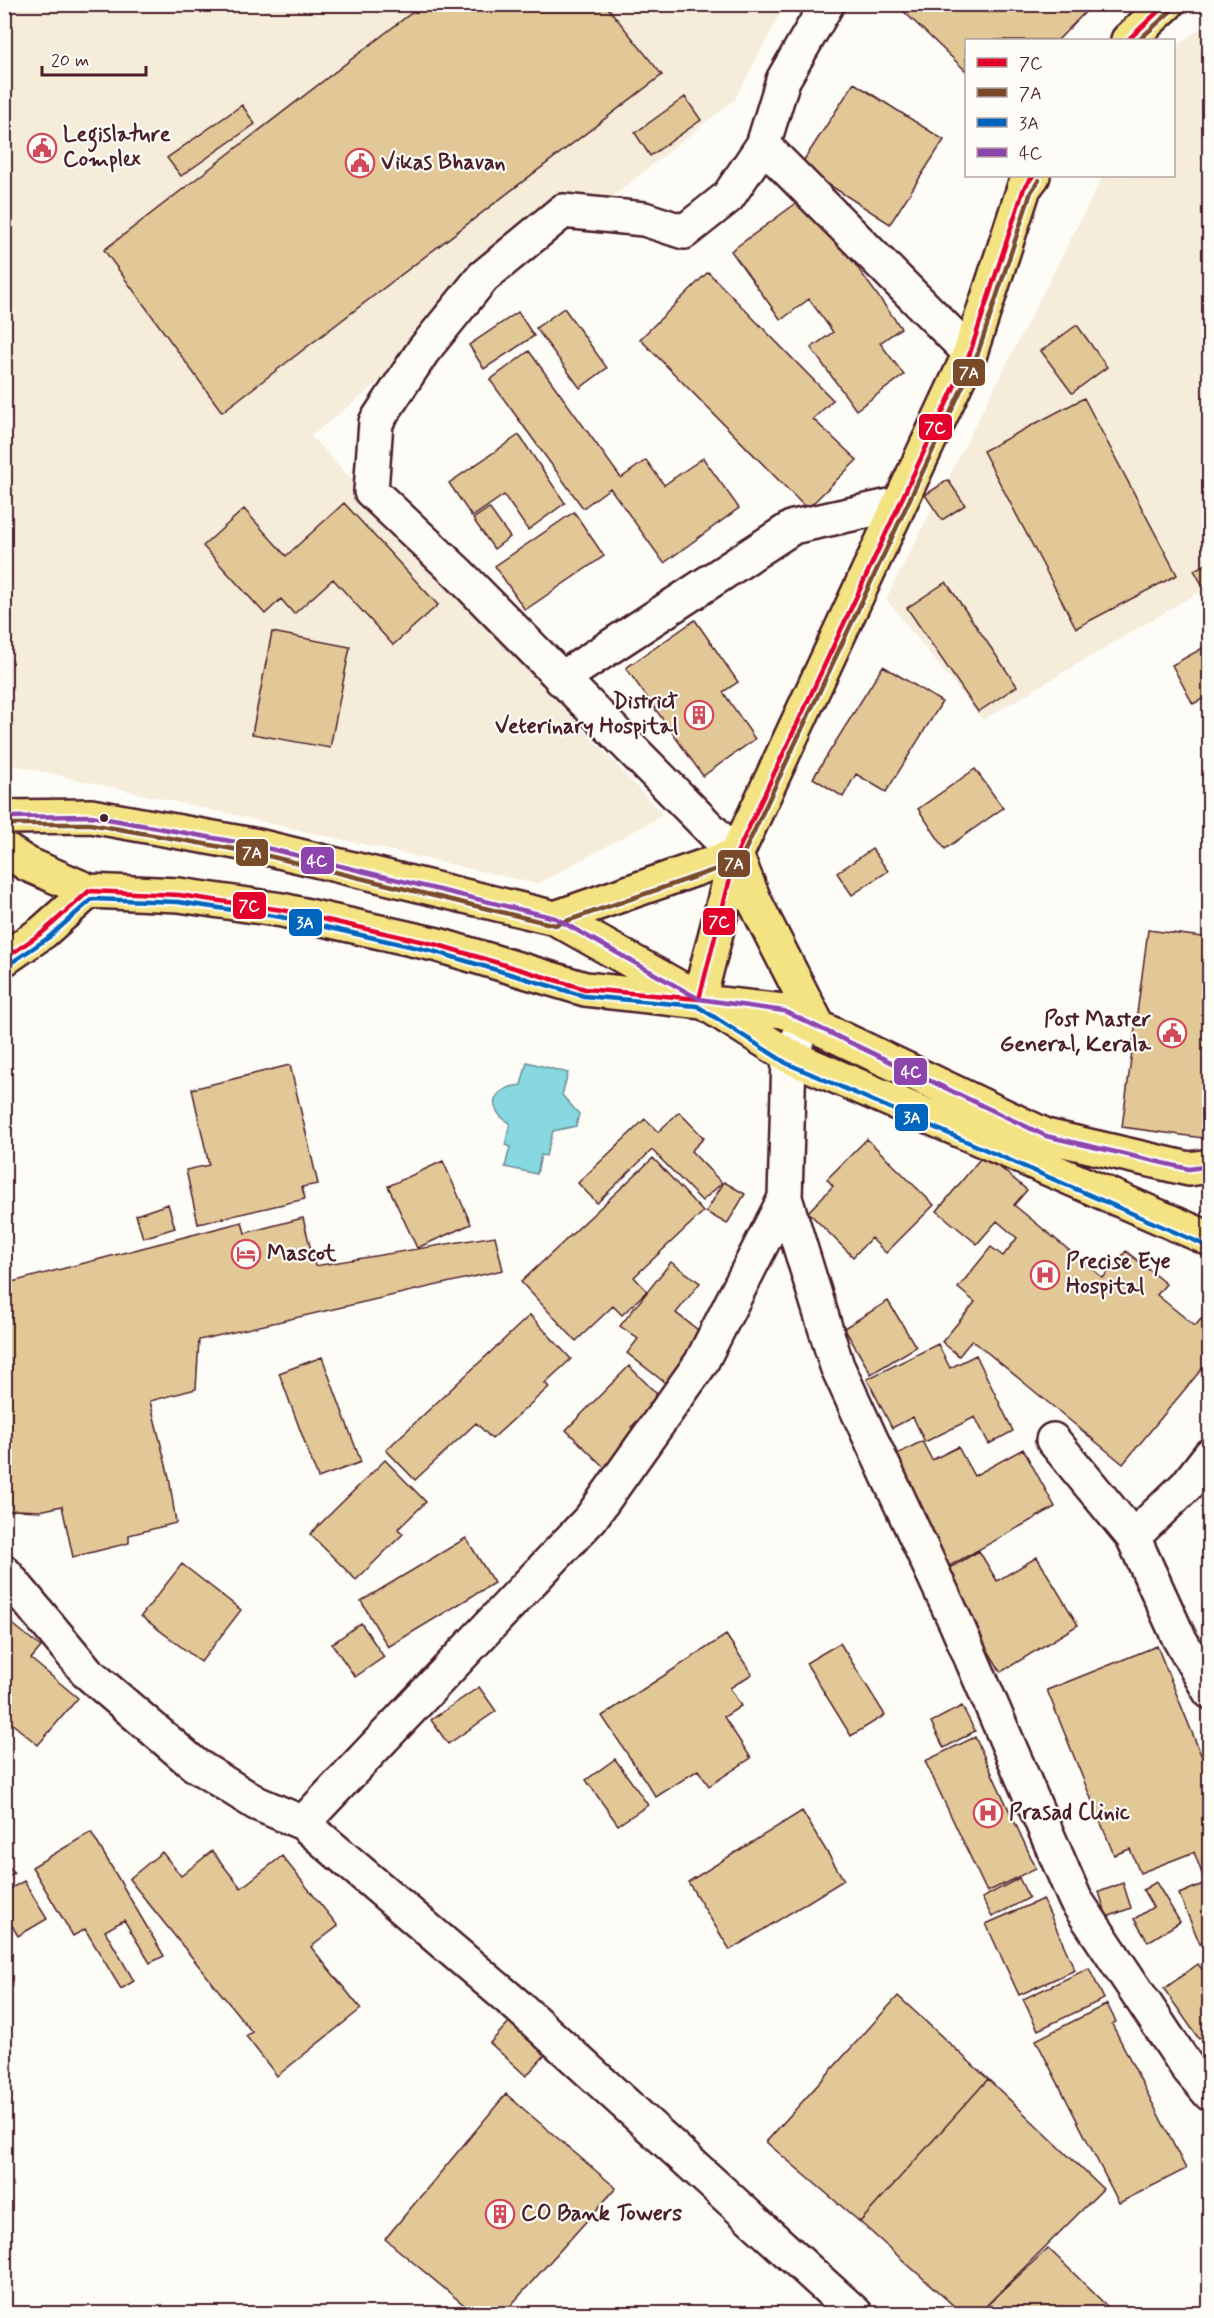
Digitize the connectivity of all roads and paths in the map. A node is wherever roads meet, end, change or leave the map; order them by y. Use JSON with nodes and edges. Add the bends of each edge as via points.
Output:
{"nodes":[{"id":1,"x":827,"y":4,"type":"edge"},
{"id":2,"x":1167,"y":4,"type":"edge"},
{"id":3,"x":1129,"y":39,"type":"edge"},
{"id":4,"x":763,"y":145,"type":"junction"},
{"id":5,"x":1032,"y":177,"type":"edge"},
{"id":6,"x":970,"y":353,"type":"junction"},
{"id":7,"x":898,"y":504,"type":"junction"},
{"id":8,"x":561,"y":680,"type":"junction"},
{"id":9,"x":4,"y":817,"type":"edge"},
{"id":10,"x":4,"y":849,"type":"edge"},
{"id":11,"x":736,"y":855,"type":"junction"},
{"id":12,"x":89,"y":891,"type":"junction"},
{"id":13,"x":555,"y":918,"type":"junction"},
{"id":14,"x":4,"y":958,"type":"edge"},
{"id":15,"x":699,"y":999,"type":"junction"},
{"id":16,"x":812,"y":1022,"type":"junction"},
{"id":17,"x":789,"y":1056,"type":"junction"},
{"id":18,"x":1209,"y":1166,"type":"edge"},
{"id":19,"x":785,"y":1198,"type":"junction"},
{"id":20,"x":1209,"y":1239,"type":"edge"},
{"id":21,"x":1053,"y":1440,"type":"dead end"},
{"id":22,"x":1209,"y":1455,"type":"edge"},
{"id":23,"x":1133,"y":1537,"type":"junction"},
{"id":24,"x":4,"y":1572,"type":"edge"},
{"id":25,"x":1209,"y":1692,"type":"edge"},
{"id":26,"x":303,"y":1823,"type":"junction"},
{"id":27,"x":1209,"y":2094,"type":"edge"},
{"id":28,"x":855,"y":2313,"type":"edge"}],
"edges":[{"from":1,"to":4,"type":"street","via":[[783,80]]},
{"from":2,"to":3,"type":"main road"},
{"from":4,"to":6,"type":"street"},
{"from":4,"to":8,"type":"street","via":[[728,197],[684,232],[644,219],[563,211],[483,277],[423,351],[376,422],[371,490]]},
{"from":5,"to":6,"type":"main road","via":[[1024,188]]},
{"from":6,"to":7,"type":"main road"},
{"from":7,"to":8,"type":"street","via":[[793,527]]},
{"from":7,"to":11,"type":"main road"},
{"from":8,"to":11,"type":"street"},
{"from":9,"to":13,"type":"main road","via":[[91,816],[258,846]]},
{"from":10,"to":12,"type":"main road","via":[[27,864]]},
{"from":11,"to":13,"type":"main road"},
{"from":11,"to":15,"type":"main road"},
{"from":11,"to":16,"type":"main road"},
{"from":12,"to":14,"type":"main road","via":[[43,932]]},
{"from":12,"to":15,"type":"main road","via":[[179,895],[282,910],[438,945],[585,989]]},
{"from":13,"to":15,"type":"main road"},
{"from":15,"to":16,"type":"main road","via":[[784,1011]]},
{"from":15,"to":17,"type":"main road"},
{"from":16,"to":17,"type":"street"},
{"from":16,"to":18,"type":"main road","via":[[1046,1136],[1189,1169]]},
{"from":17,"to":19,"type":"street"},
{"from":17,"to":20,"type":"main road"},
{"from":19,"to":26,"type":"street","via":[[701,1364],[591,1518]]},
{"from":19,"to":27,"type":"street","via":[[837,1366],[956,1623],[1075,1899]]},
{"from":21,"to":23,"type":"street"},
{"from":22,"to":23,"type":"street","via":[[1186,1486]]},
{"from":23,"to":25,"type":"street","via":[[1179,1638]]},
{"from":24,"to":26,"type":"street","via":[[88,1673],[194,1764],[256,1803]]},
{"from":26,"to":28,"type":"street","via":[[520,2007]]}]}
